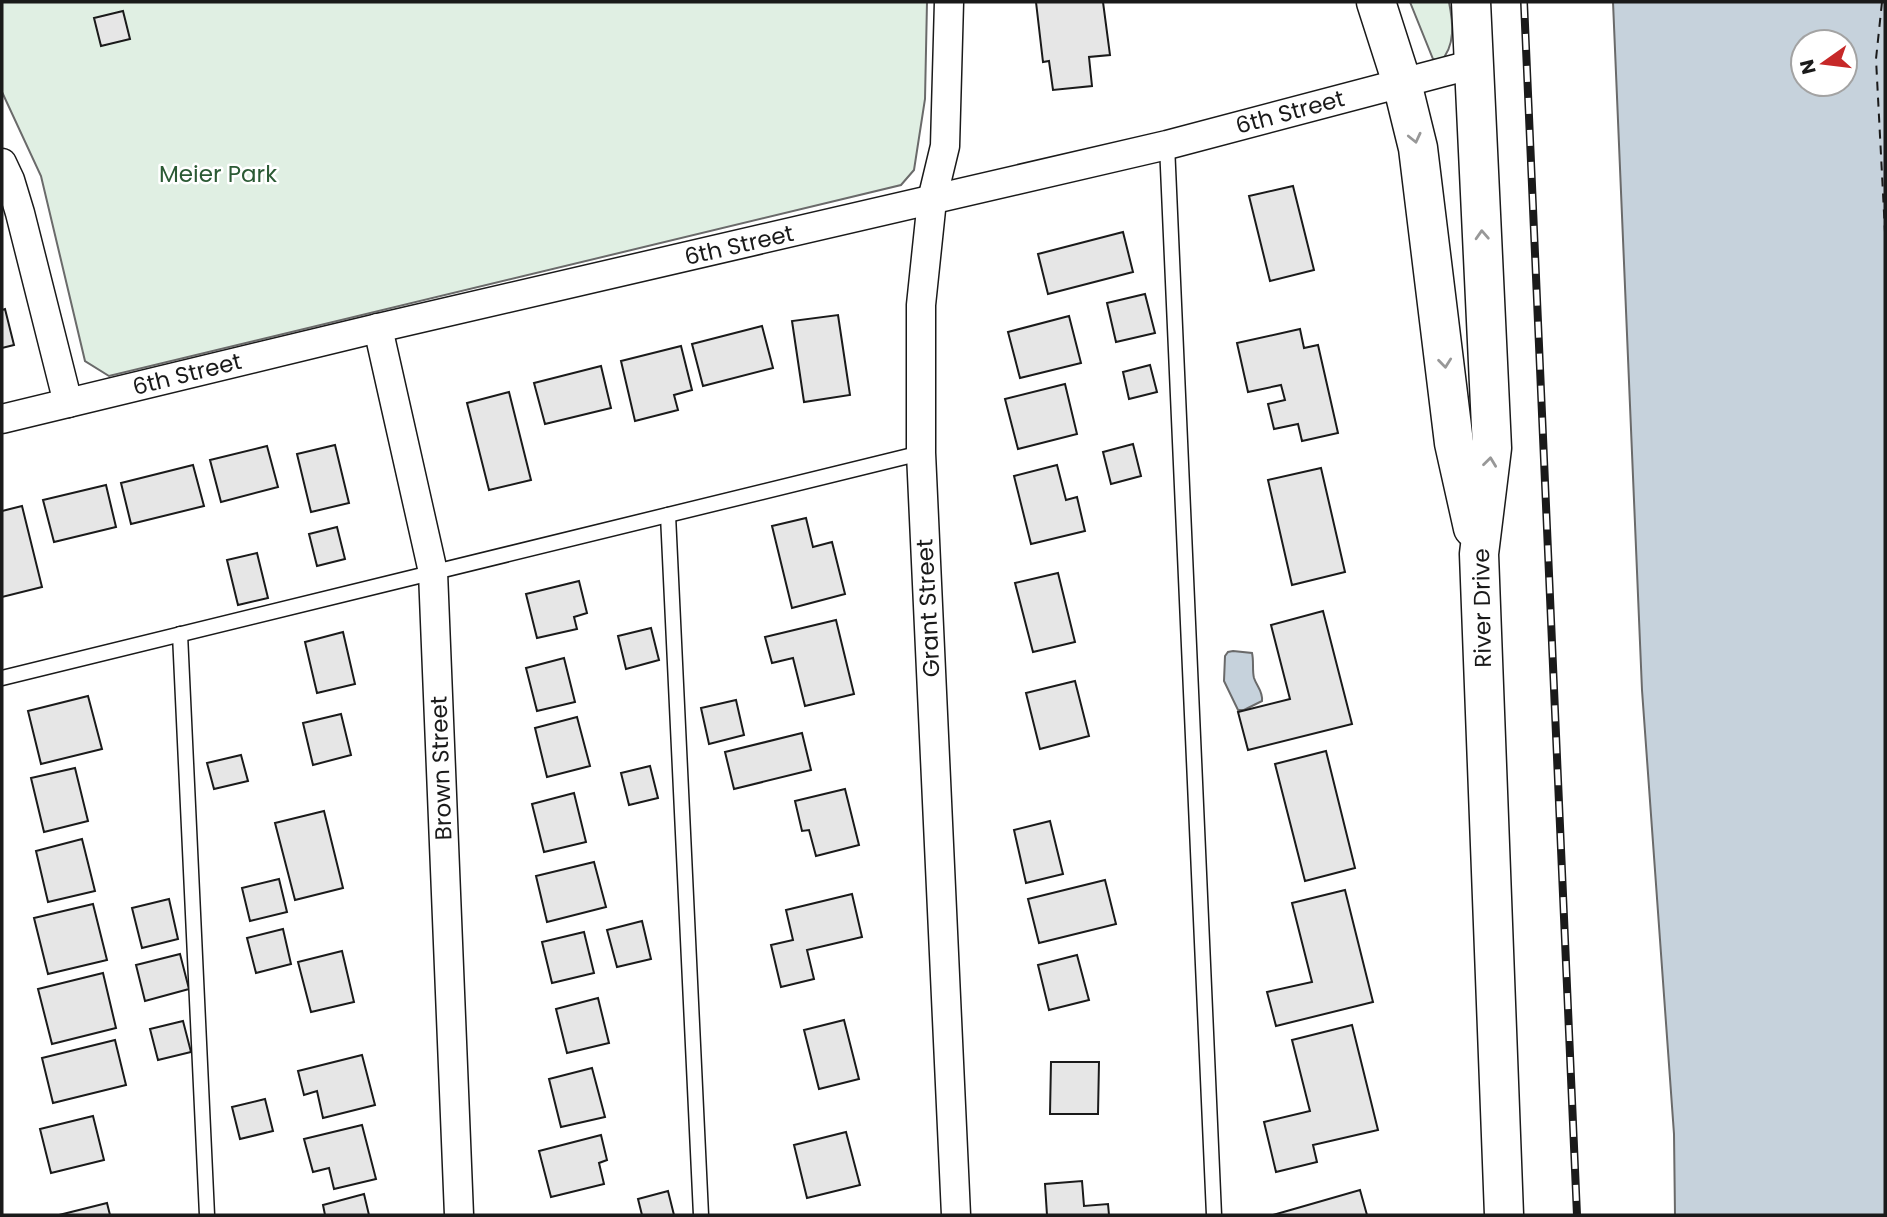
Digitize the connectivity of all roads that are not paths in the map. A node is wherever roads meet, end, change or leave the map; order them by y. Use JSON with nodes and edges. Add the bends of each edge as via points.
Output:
{"nodes":[{"id":1,"x":949,"y":2,"type":"edge"},
{"id":2,"x":1376,"y":2,"type":"edge"},
{"id":3,"x":1471,"y":2,"type":"edge"},
{"id":4,"x":1474,"y":64,"type":"junction"},
{"id":5,"x":1402,"y":83,"type":"junction"},
{"id":6,"x":1167,"y":145,"type":"junction"},
{"id":7,"x":5,"y":175,"type":"edge"},
{"id":8,"x":932,"y":200,"type":"junction"},
{"id":9,"x":378,"y":328,"type":"junction"},
{"id":10,"x":68,"y":403,"type":"junction"},
{"id":11,"x":2,"y":419,"type":"edge"},
{"id":12,"x":921,"y":453,"type":"junction"},
{"id":13,"x":668,"y":515,"type":"junction"},
{"id":14,"x":1479,"y":554,"type":"junction"},
{"id":15,"x":433,"y":572,"type":"junction"},
{"id":16,"x":180,"y":634,"type":"junction"},
{"id":17,"x":2,"y":678,"type":"edge"},
{"id":18,"x":207,"y":1215,"type":"edge"},
{"id":19,"x":459,"y":1215,"type":"edge"},
{"id":20,"x":701,"y":1215,"type":"edge"},
{"id":21,"x":956,"y":1215,"type":"edge"},
{"id":22,"x":1214,"y":1215,"type":"edge"},
{"id":23,"x":1504,"y":1215,"type":"edge"}],
"edges":[{"from":1,"to":8,"type":"street","name":"Grant Street","via":[[945,146]]},
{"from":2,"to":5,"type":"main road"},
{"from":3,"to":4,"type":"main road","name":"River Drive"},
{"from":4,"to":5,"type":"street","name":"6th Street"},
{"from":14,"to":4,"type":"main road","name":"River Drive","one_way":true,"via":[[1492,448]]},
{"from":5,"to":6,"type":"street","name":"6th Street"},
{"from":5,"to":14,"type":"main road","one_way":true,"via":[[1418,148],[1454,443]]},
{"from":6,"to":8,"type":"street","name":"6th Street"},
{"from":6,"to":22,"type":"lane"},
{"from":7,"to":10,"type":"street"},
{"from":8,"to":9,"type":"street","name":"6th Street"},
{"from":8,"to":12,"type":"street","name":"Grant Street","via":[[921,305]]},
{"from":9,"to":10,"type":"street","name":"6th Street"},
{"from":9,"to":15,"type":"street","name":"Brown Street"},
{"from":10,"to":11,"type":"street","name":"6th Street"},
{"from":12,"to":13,"type":"lane"},
{"from":12,"to":21,"type":"street","name":"Grant Street"},
{"from":13,"to":15,"type":"lane"},
{"from":13,"to":20,"type":"lane"},
{"from":14,"to":23,"type":"main road","name":"River Drive"},
{"from":15,"to":16,"type":"lane"},
{"from":15,"to":19,"type":"street","name":"Brown Street"},
{"from":16,"to":17,"type":"lane"},
{"from":16,"to":18,"type":"lane"}]}
